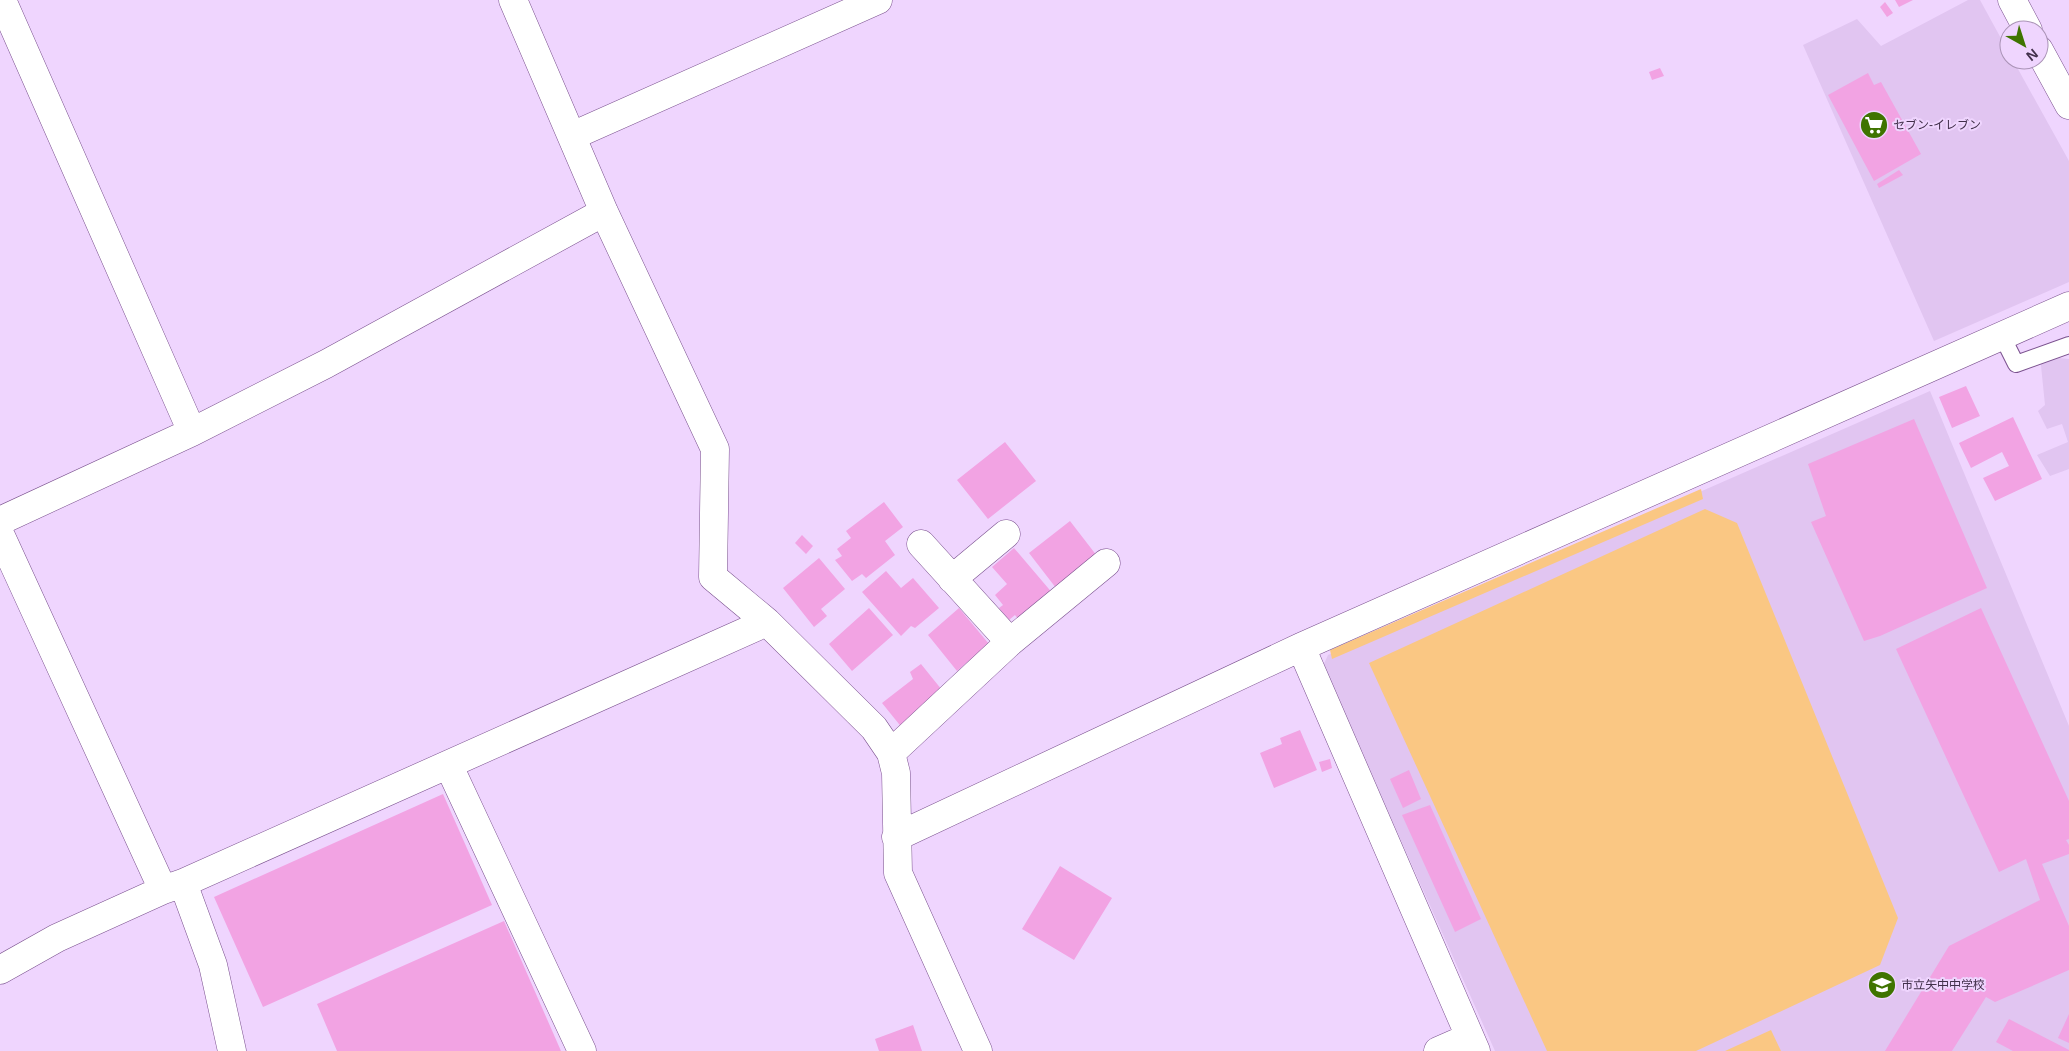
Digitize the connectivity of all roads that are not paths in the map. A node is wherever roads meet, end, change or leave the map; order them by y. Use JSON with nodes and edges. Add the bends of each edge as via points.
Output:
{"nodes":[{"id":1,"x":2,"y":0,"type":"edge"},
{"id":2,"x":513,"y":0,"type":"edge"},
{"id":3,"x":878,"y":0,"type":"edge"},
{"id":4,"x":2012,"y":0,"type":"edge"},
{"id":5,"x":2023,"y":20,"type":"edge"},
{"id":6,"x":2049,"y":68,"type":"edge"},
{"id":7,"x":2069,"y":105,"type":"edge"},
{"id":8,"x":572,"y":136,"type":"junction"},
{"id":9,"x":604,"y":212,"type":"junction"},
{"id":10,"x":2069,"y":306,"type":"edge"},
{"id":11,"x":2002,"y":336,"type":"junction"},
{"id":12,"x":2069,"y":345,"type":"edge"},
{"id":13,"x":192,"y":432,"type":"junction"},
{"id":14,"x":0,"y":525,"type":"edge"},
{"id":15,"x":0,"y":534,"type":"edge"},
{"id":16,"x":1006,"y":534,"type":"dead end"},
{"id":17,"x":921,"y":544,"type":"dead end"},
{"id":18,"x":1106,"y":563,"type":"dead end"},
{"id":19,"x":952,"y":579,"type":"junction"},
{"id":20,"x":767,"y":622,"type":"junction"},
{"id":21,"x":1010,"y":642,"type":"junction"},
{"id":22,"x":1301,"y":647,"type":"junction"},
{"id":23,"x":891,"y":752,"type":"junction"},
{"id":24,"x":449,"y":766,"type":"junction"},
{"id":25,"x":896,"y":836,"type":"junction"},
{"id":26,"x":173,"y":886,"type":"junction"},
{"id":27,"x":0,"y":970,"type":"edge"},
{"id":28,"x":1473,"y":1044,"type":"edge"},
{"id":29,"x":232,"y":1051,"type":"edge"},
{"id":30,"x":582,"y":1051,"type":"edge"},
{"id":31,"x":978,"y":1051,"type":"edge"},
{"id":32,"x":1438,"y":1051,"type":"edge"}],
"edges":[{"from":1,"to":13,"type":"street"},
{"from":2,"to":8,"type":"street"},
{"from":3,"to":8,"type":"street"},
{"from":4,"to":5,"type":"street"},
{"from":6,"to":7,"type":"street"},
{"from":8,"to":9,"type":"street"},
{"from":9,"to":13,"type":"street","via":[[326,364]]},
{"from":9,"to":20,"type":"street","via":[[715,449],[713,577]]},
{"from":10,"to":11,"type":"street"},
{"from":11,"to":12,"type":"lane","via":[[2016,364]]},
{"from":11,"to":22,"type":"street"},
{"from":13,"to":14,"type":"street","via":[[4,519]]},
{"from":15,"to":26,"type":"street"},
{"from":16,"to":19,"type":"street"},
{"from":17,"to":19,"type":"street"},
{"from":18,"to":21,"type":"street"},
{"from":19,"to":21,"type":"street"},
{"from":20,"to":23,"type":"street","via":[[874,728]]},
{"from":20,"to":24,"type":"street"},
{"from":21,"to":23,"type":"street"},
{"from":22,"to":25,"type":"street"},
{"from":22,"to":28,"type":"street"},
{"from":23,"to":25,"type":"street","via":[[896,772]]},
{"from":24,"to":26,"type":"street"},
{"from":24,"to":30,"type":"street"},
{"from":25,"to":31,"type":"street","via":[[898,873]]},
{"from":26,"to":27,"type":"street","via":[[57,938]]},
{"from":26,"to":29,"type":"street","via":[[213,965]]},
{"from":28,"to":32,"type":"street"}]}
